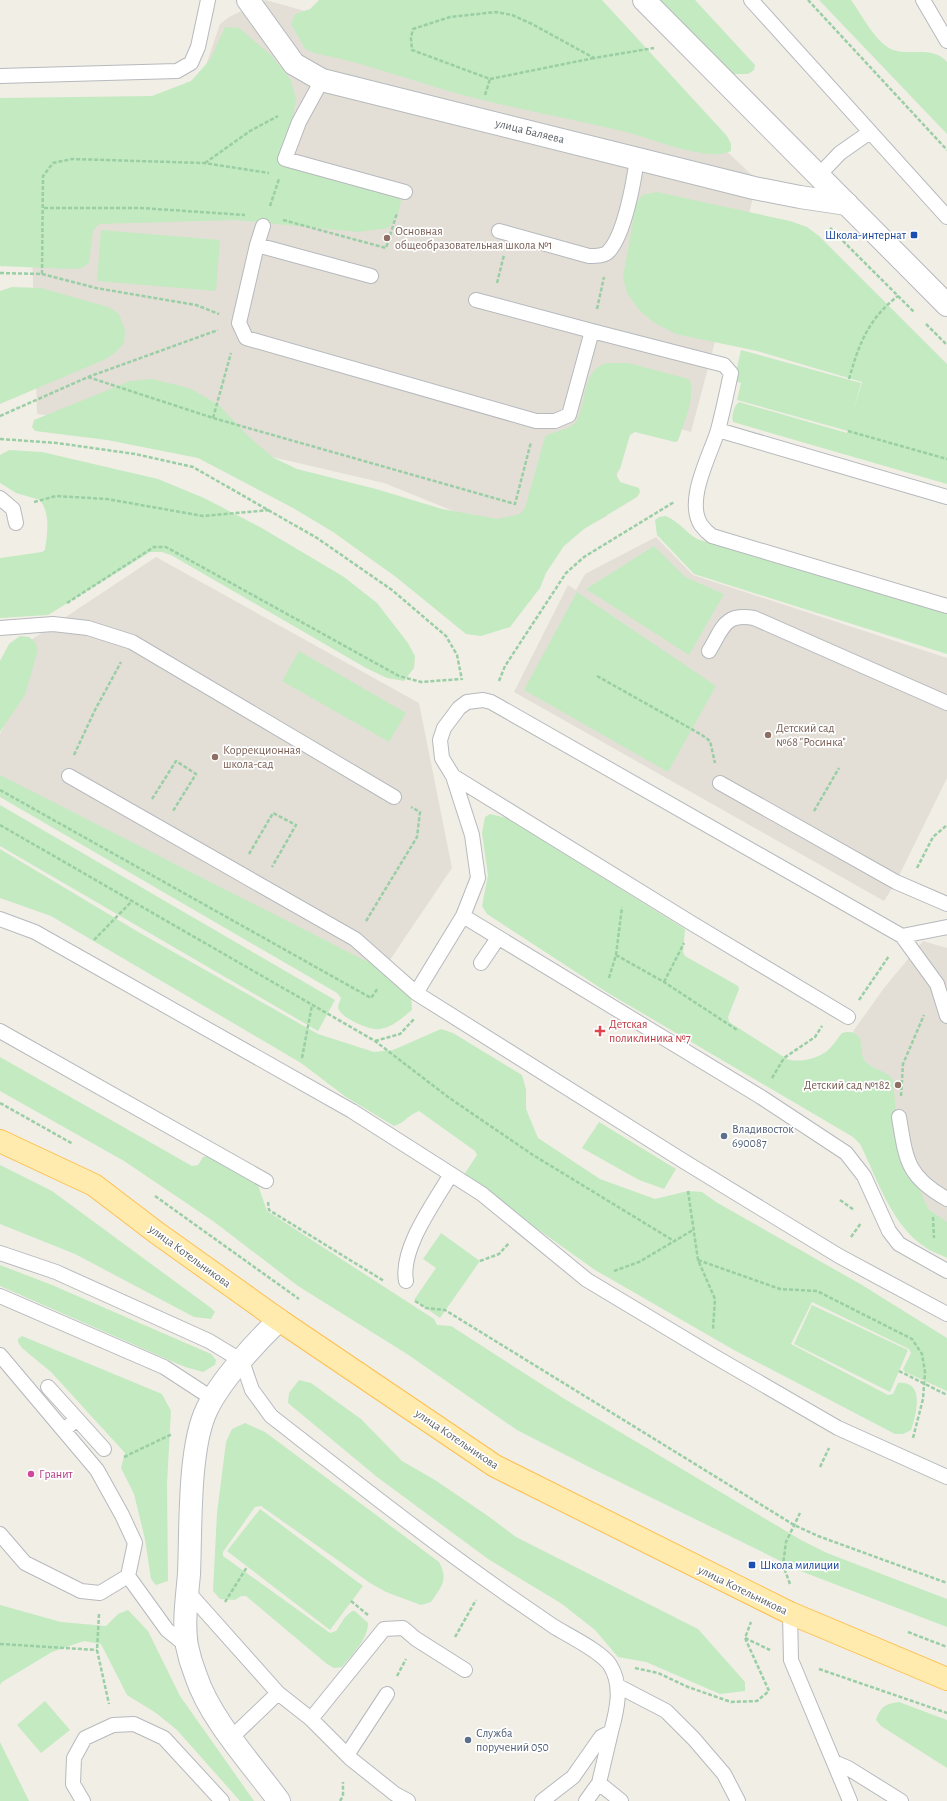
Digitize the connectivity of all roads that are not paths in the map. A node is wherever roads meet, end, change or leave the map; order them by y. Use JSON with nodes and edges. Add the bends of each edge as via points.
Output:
{"nodes":[{"id":1,"x":208,"y":0,"type":"edge"},
{"id":2,"x":248,"y":0,"type":"edge"},
{"id":3,"x":644,"y":0,"type":"edge"},
{"id":4,"x":751,"y":0,"type":"edge"},
{"id":5,"x":928,"y":2,"type":"edge"},
{"id":6,"x":947,"y":41,"type":"edge"},
{"id":7,"x":0,"y":76,"type":"edge"},
{"id":8,"x":322,"y":80,"type":"junction"},
{"id":9,"x":870,"y":132,"type":"junction"},
{"id":10,"x":637,"y":158,"type":"junction"},
{"id":11,"x":819,"y":175,"type":"junction"},
{"id":12,"x":405,"y":192,"type":"dead end"},
{"id":13,"x":847,"y":204,"type":"junction"},
{"id":14,"x":947,"y":217,"type":"edge"},
{"id":15,"x":265,"y":221,"type":"road end"},
{"id":16,"x":499,"y":231,"type":"dead end"},
{"id":17,"x":256,"y":246,"type":"junction"},
{"id":18,"x":371,"y":276,"type":"dead end"},
{"id":19,"x":476,"y":300,"type":"dead end"},
{"id":20,"x":947,"y":305,"type":"edge"},
{"id":21,"x":592,"y":331,"type":"junction"},
{"id":22,"x":718,"y":430,"type":"junction"},
{"id":23,"x":947,"y":497,"type":"edge"},
{"id":24,"x":0,"y":498,"type":"edge"},
{"id":25,"x":16,"y":523,"type":"dead end"},
{"id":26,"x":947,"y":606,"type":"edge"},
{"id":27,"x":0,"y":628,"type":"edge"},
{"id":28,"x":709,"y":651,"type":"dead end"},
{"id":29,"x":947,"y":703,"type":"edge"},
{"id":30,"x":69,"y":776,"type":"road end"},
{"id":31,"x":454,"y":776,"type":"junction"},
{"id":32,"x":720,"y":783,"type":"road end"},
{"id":33,"x":394,"y":797,"type":"dead end"},
{"id":34,"x":947,"y":904,"type":"edge"},
{"id":35,"x":462,"y":916,"type":"junction"},
{"id":36,"x":0,"y":919,"type":"edge"},
{"id":37,"x":947,"y":927,"type":"edge"},
{"id":38,"x":902,"y":936,"type":"junction"},
{"id":39,"x":498,"y":938,"type":"junction"},
{"id":40,"x":481,"y":962,"type":"dead end"},
{"id":41,"x":416,"y":993,"type":"junction"},
{"id":42,"x":947,"y":1016,"type":"edge"},
{"id":43,"x":848,"y":1017,"type":"road end"},
{"id":44,"x":0,"y":1031,"type":"edge"},
{"id":45,"x":899,"y":1117,"type":"road end"},
{"id":46,"x":0,"y":1141,"type":"edge"},
{"id":47,"x":451,"y":1174,"type":"junction"},
{"id":48,"x":266,"y":1181,"type":"road end"},
{"id":49,"x":947,"y":1199,"type":"edge"},
{"id":50,"x":0,"y":1253,"type":"edge"},
{"id":51,"x":947,"y":1271,"type":"edge"},
{"id":52,"x":406,"y":1280,"type":"dead end"},
{"id":53,"x":0,"y":1296,"type":"edge"},
{"id":54,"x":947,"y":1314,"type":"edge"},
{"id":55,"x":279,"y":1320,"type":"junction"},
{"id":56,"x":0,"y":1354,"type":"edge"},
{"id":57,"x":242,"y":1361,"type":"junction"},
{"id":58,"x":48,"y":1387,"type":"dead end"},
{"id":59,"x":212,"y":1399,"type":"junction"},
{"id":60,"x":77,"y":1419,"type":"junction"},
{"id":61,"x":64,"y":1430,"type":"junction"},
{"id":62,"x":104,"y":1449,"type":"dead end"},
{"id":63,"x":947,"y":1477,"type":"edge"},
{"id":64,"x":0,"y":1534,"type":"edge"},
{"id":65,"x":128,"y":1576,"type":"junction"},
{"id":66,"x":188,"y":1592,"type":"junction"},
{"id":67,"x":790,"y":1613,"type":"junction"},
{"id":68,"x":187,"y":1646,"type":"junction"},
{"id":69,"x":465,"y":1670,"type":"dead end"},
{"id":70,"x":947,"y":1679,"type":"edge"},
{"id":71,"x":618,"y":1686,"type":"junction"},
{"id":72,"x":278,"y":1693,"type":"junction"},
{"id":73,"x":387,"y":1694,"type":"dead end"},
{"id":74,"x":311,"y":1719,"type":"junction"},
{"id":75,"x":611,"y":1732,"type":"junction"},
{"id":76,"x":231,"y":1738,"type":"junction"},
{"id":77,"x":347,"y":1755,"type":"junction"},
{"id":78,"x":834,"y":1762,"type":"junction"},
{"id":79,"x":599,"y":1783,"type":"junction"},
{"id":80,"x":83,"y":1801,"type":"edge"},
{"id":81,"x":222,"y":1801,"type":"edge"},
{"id":82,"x":279,"y":1801,"type":"edge"},
{"id":83,"x":408,"y":1801,"type":"edge"},
{"id":84,"x":542,"y":1801,"type":"edge"},
{"id":85,"x":586,"y":1801,"type":"edge"},
{"id":86,"x":621,"y":1801,"type":"edge"},
{"id":87,"x":738,"y":1801,"type":"edge"},
{"id":88,"x":850,"y":1801,"type":"edge"},
{"id":89,"x":901,"y":1801,"type":"edge"}],
"edges":[{"from":1,"to":7,"type":"lane","via":[[198,47],[191,63],[177,70]]},
{"from":2,"to":8,"type":"street","name":"улица Баляева","via":[[294,64]]},
{"from":3,"to":11,"type":"street"},
{"from":4,"to":9,"type":"lane"},
{"from":5,"to":6,"type":"lane"},
{"from":8,"to":10,"type":"street","name":"улица Баляева"},
{"from":8,"to":12,"type":"lane","via":[[299,122],[285,159]]},
{"from":9,"to":11,"type":"lane","via":[[840,154]]},
{"from":9,"to":14,"type":"lane"},
{"from":10,"to":13,"type":"street","name":"улица Баляева","via":[[754,188]]},
{"from":10,"to":16,"type":"lane","via":[[619,234],[609,252],[601,256],[589,256]]},
{"from":11,"to":13,"type":"street"},
{"from":13,"to":20,"type":"street"},
{"from":15,"to":17,"type":"lane"},
{"from":17,"to":18,"type":"lane"},
{"from":17,"to":21,"type":"lane","via":[[239,323],[246,338],[536,421],[555,421],[569,415]]},
{"from":19,"to":21,"type":"lane"},
{"from":21,"to":22,"type":"lane","via":[[724,365],[731,373]]},
{"from":22,"to":23,"type":"lane"},
{"from":22,"to":26,"type":"lane","via":[[698,488],[696,502],[698,519],[712,536]]},
{"from":24,"to":25,"type":"lane","via":[[14,509]]},
{"from":27,"to":33,"type":"lane","via":[[53,624],[88,628],[132,642]]},
{"from":28,"to":29,"type":"lane","via":[[730,619],[740,616],[754,618]]},
{"from":30,"to":41,"type":"lane","via":[[355,939]]},
{"from":31,"to":35,"type":"lane","via":[[472,835],[478,878]]},
{"from":31,"to":38,"type":"lane","via":[[442,758],[440,740],[444,728],[459,708],[467,702],[491,702]]},
{"from":31,"to":43,"type":"lane"},
{"from":32,"to":34,"type":"lane","via":[[896,882]]},
{"from":35,"to":39,"type":"lane"},
{"from":35,"to":41,"type":"lane"},
{"from":36,"to":47,"type":"lane","via":[[36,932],[298,1080]]},
{"from":37,"to":38,"type":"lane"},
{"from":38,"to":42,"type":"lane","via":[[937,984]]},
{"from":39,"to":40,"type":"lane"},
{"from":39,"to":51,"type":"lane","via":[[761,1097],[846,1153],[864,1176],[889,1231],[899,1244]]},
{"from":41,"to":54,"type":"lane","via":[[839,1256]]},
{"from":44,"to":48,"type":"lane"},
{"from":45,"to":49,"type":"lane","via":[[905,1153],[916,1178]]},
{"from":46,"to":55,"type":"main road","name":"улица Котельникова","via":[[94,1185]]},
{"from":47,"to":52,"type":"lane","via":[[418,1230],[404,1270]]},
{"from":47,"to":63,"type":"lane","via":[[482,1194],[587,1280],[838,1428]]},
{"from":50,"to":57,"type":"lane","via":[[56,1272],[209,1341]]},
{"from":53,"to":59,"type":"lane","via":[[164,1367]]},
{"from":55,"to":57,"type":"street"},
{"from":55,"to":67,"type":"main road","name":"улица Котельникова","via":[[495,1466]]},
{"from":56,"to":61,"type":"lane"},
{"from":57,"to":59,"type":"street"},
{"from":57,"to":71,"type":"lane","via":[[252,1390],[271,1416],[446,1552],[609,1663]]},
{"from":58,"to":60,"type":"lane"},
{"from":59,"to":66,"type":"street","via":[[203,1419],[196,1452]]},
{"from":60,"to":61,"type":"lane"},
{"from":60,"to":62,"type":"lane"},
{"from":61,"to":65,"type":"lane","via":[[97,1470],[135,1543]]},
{"from":64,"to":65,"type":"lane","via":[[25,1563],[81,1591],[100,1593]]},
{"from":65,"to":68,"type":"lane","via":[[167,1630]]},
{"from":66,"to":68,"type":"street"},
{"from":66,"to":72,"type":"lane"},
{"from":67,"to":70,"type":"main road","name":"улица Котельникова"},
{"from":67,"to":78,"type":"lane","via":[[792,1660]]},
{"from":68,"to":76,"type":"street","via":[[205,1698]]},
{"from":69,"to":74,"type":"lane","via":[[403,1628],[384,1629]]},
{"from":71,"to":75,"type":"lane"},
{"from":71,"to":87,"type":"lane","via":[[666,1711],[724,1774]]},
{"from":72,"to":74,"type":"lane"},
{"from":72,"to":76,"type":"lane"},
{"from":73,"to":77,"type":"lane"},
{"from":74,"to":77,"type":"lane"},
{"from":75,"to":79,"type":"lane"},
{"from":75,"to":84,"type":"lane","via":[[601,1737],[573,1777]]},
{"from":76,"to":82,"type":"street"},
{"from":77,"to":83,"type":"lane","via":[[395,1794]]},
{"from":78,"to":88,"type":"lane"},
{"from":78,"to":89,"type":"lane"},
{"from":79,"to":85,"type":"lane"},
{"from":79,"to":86,"type":"lane"},
{"from":80,"to":81,"type":"lane","via":[[73,1784],[74,1758],[85,1738],[113,1725],[134,1724],[164,1738]]}]}
